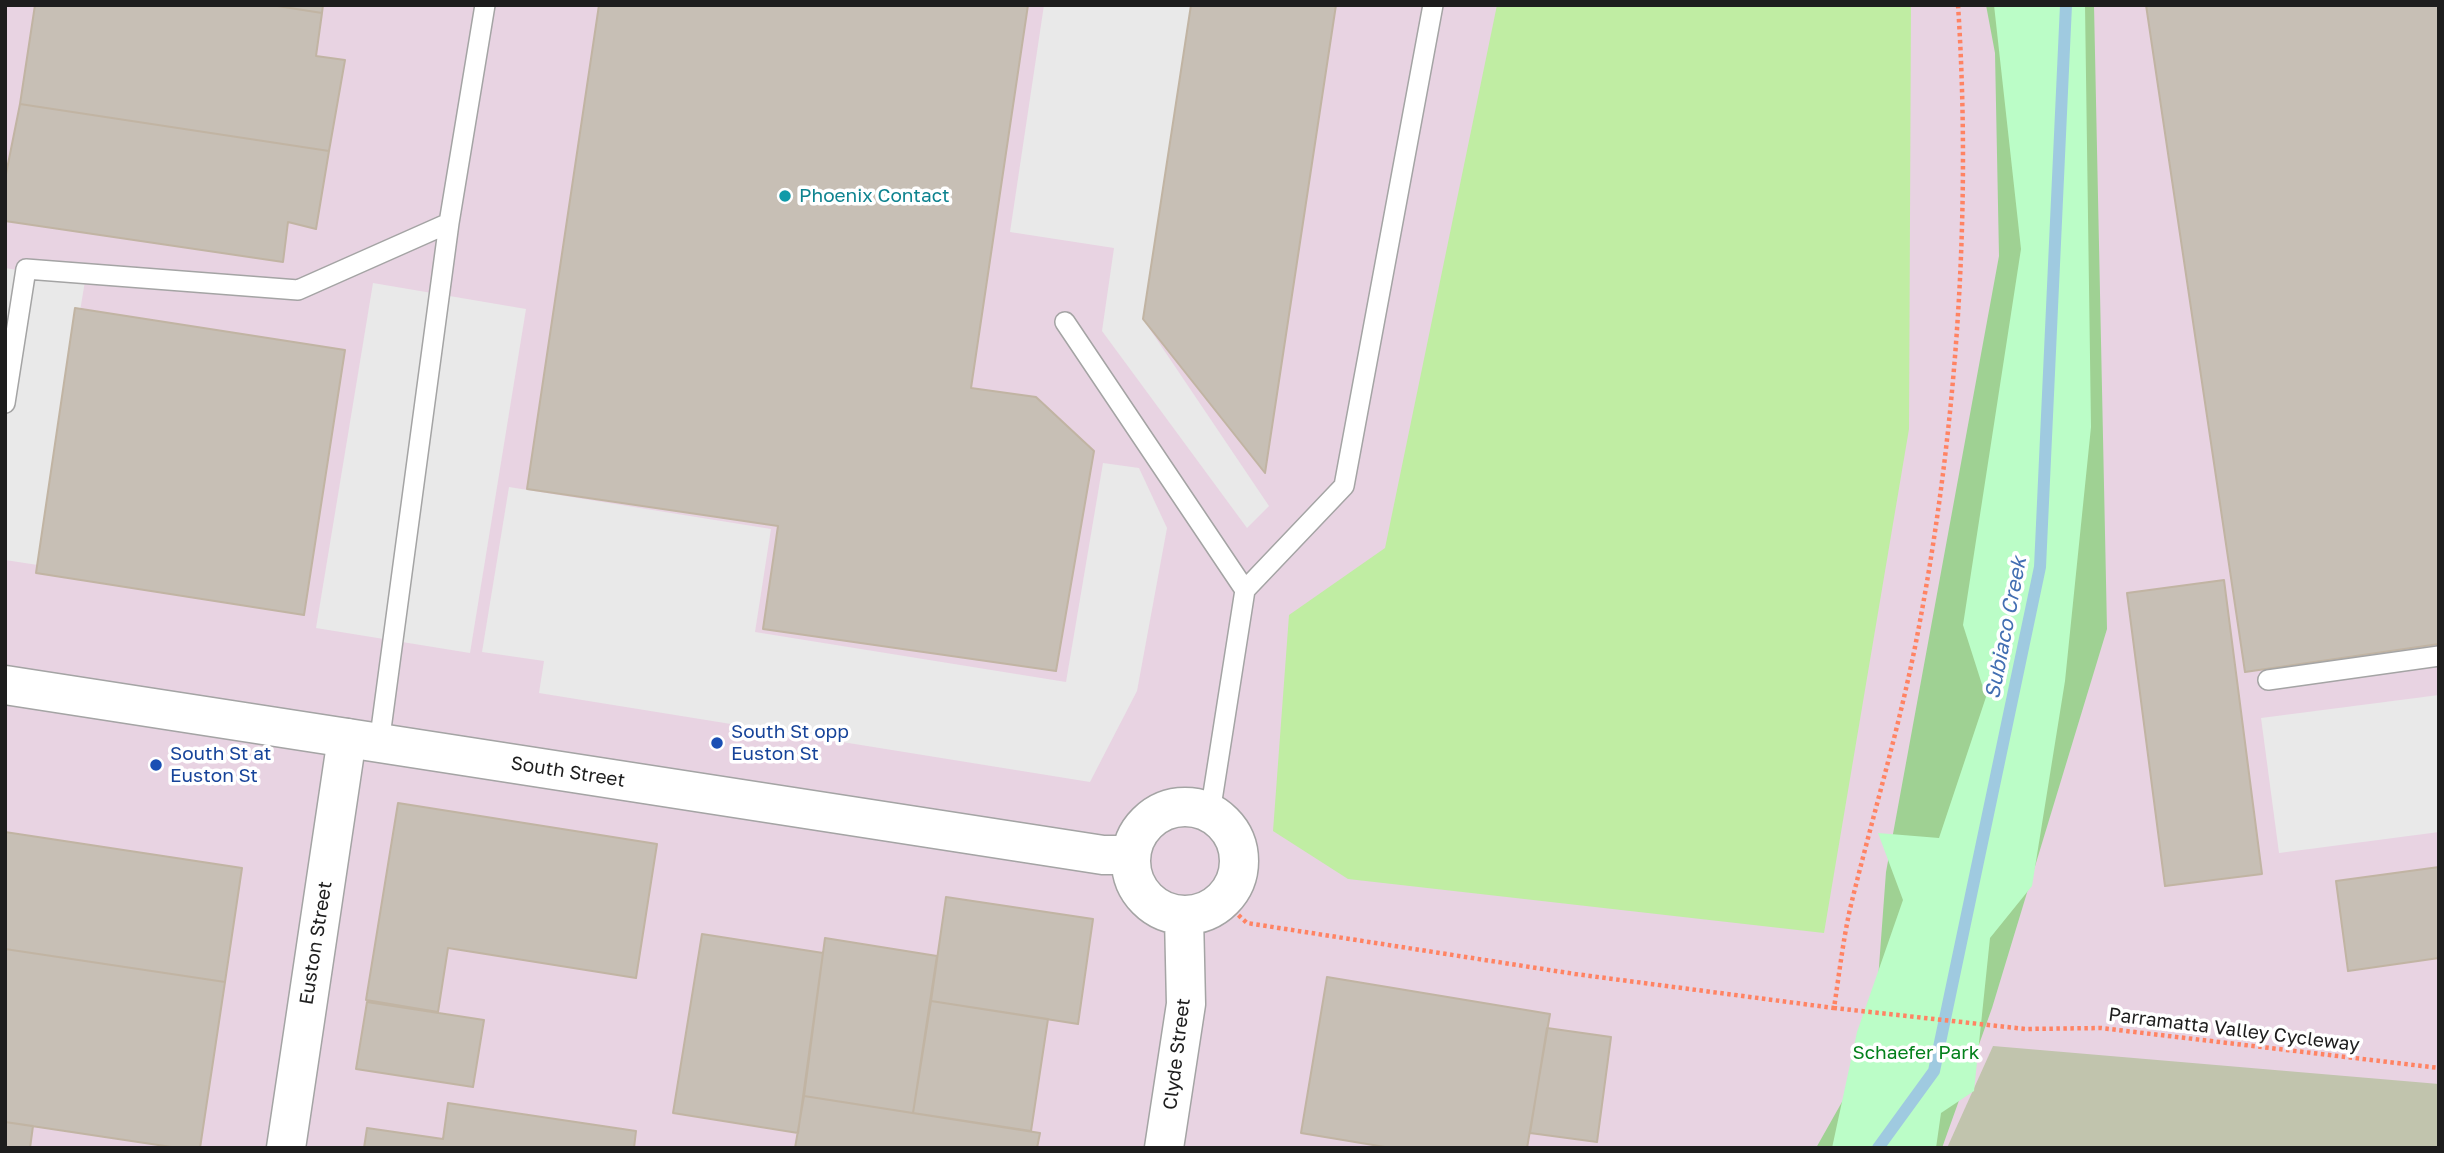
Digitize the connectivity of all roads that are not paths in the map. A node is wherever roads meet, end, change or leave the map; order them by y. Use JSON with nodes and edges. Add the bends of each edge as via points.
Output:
{"nodes":[{"id":1,"x":485,"y":5,"type":"edge"},
{"id":2,"x":1433,"y":5,"type":"edge"},
{"id":3,"x":449,"y":223,"type":"junction"},
{"id":4,"x":1065,"y":322,"type":"dead end"},
{"id":5,"x":5,"y":403,"type":"edge"},
{"id":6,"x":1245,"y":590,"type":"junction"},
{"id":7,"x":2439,"y":656,"type":"edge"},
{"id":8,"x":2268,"y":680,"type":"dead end"},
{"id":9,"x":5,"y":685,"type":"edge"},
{"id":10,"x":363,"y":741,"type":"junction"},
{"id":11,"x":1210,"y":813,"type":"junction"},
{"id":12,"x":1131,"y":855,"type":"junction"},
{"id":13,"x":1184,"y":917,"type":"junction"},
{"id":14,"x":286,"y":1148,"type":"edge"},
{"id":15,"x":1164,"y":1148,"type":"edge"}],
"edges":[{"from":1,"to":3,"type":"lane"},
{"from":2,"to":6,"type":"lane","via":[[1344,486]]},
{"from":3,"to":5,"type":"lane","via":[[299,290],[26,269]]},
{"from":3,"to":10,"type":"lane"},
{"from":4,"to":6,"type":"lane"},
{"from":6,"to":11,"type":"lane"},
{"from":7,"to":8,"type":"lane"},
{"from":9,"to":10,"type":"street","name":"South Street"},
{"from":10,"to":12,"type":"street","name":"South Street","via":[[1103,855]]},
{"from":10,"to":14,"type":"street","name":"Euston Street"},
{"from":11,"to":12,"type":"street","via":[[1182,808],[1156,816],[1137,836]]},
{"from":11,"to":13,"type":"street","via":[[1238,847],[1237,879],[1223,901]]},
{"from":12,"to":13,"type":"street","via":[[1133,878],[1142,895],[1164,912]]},
{"from":13,"to":15,"type":"street","name":"Clyde Street","via":[[1186,1004]]}]}
